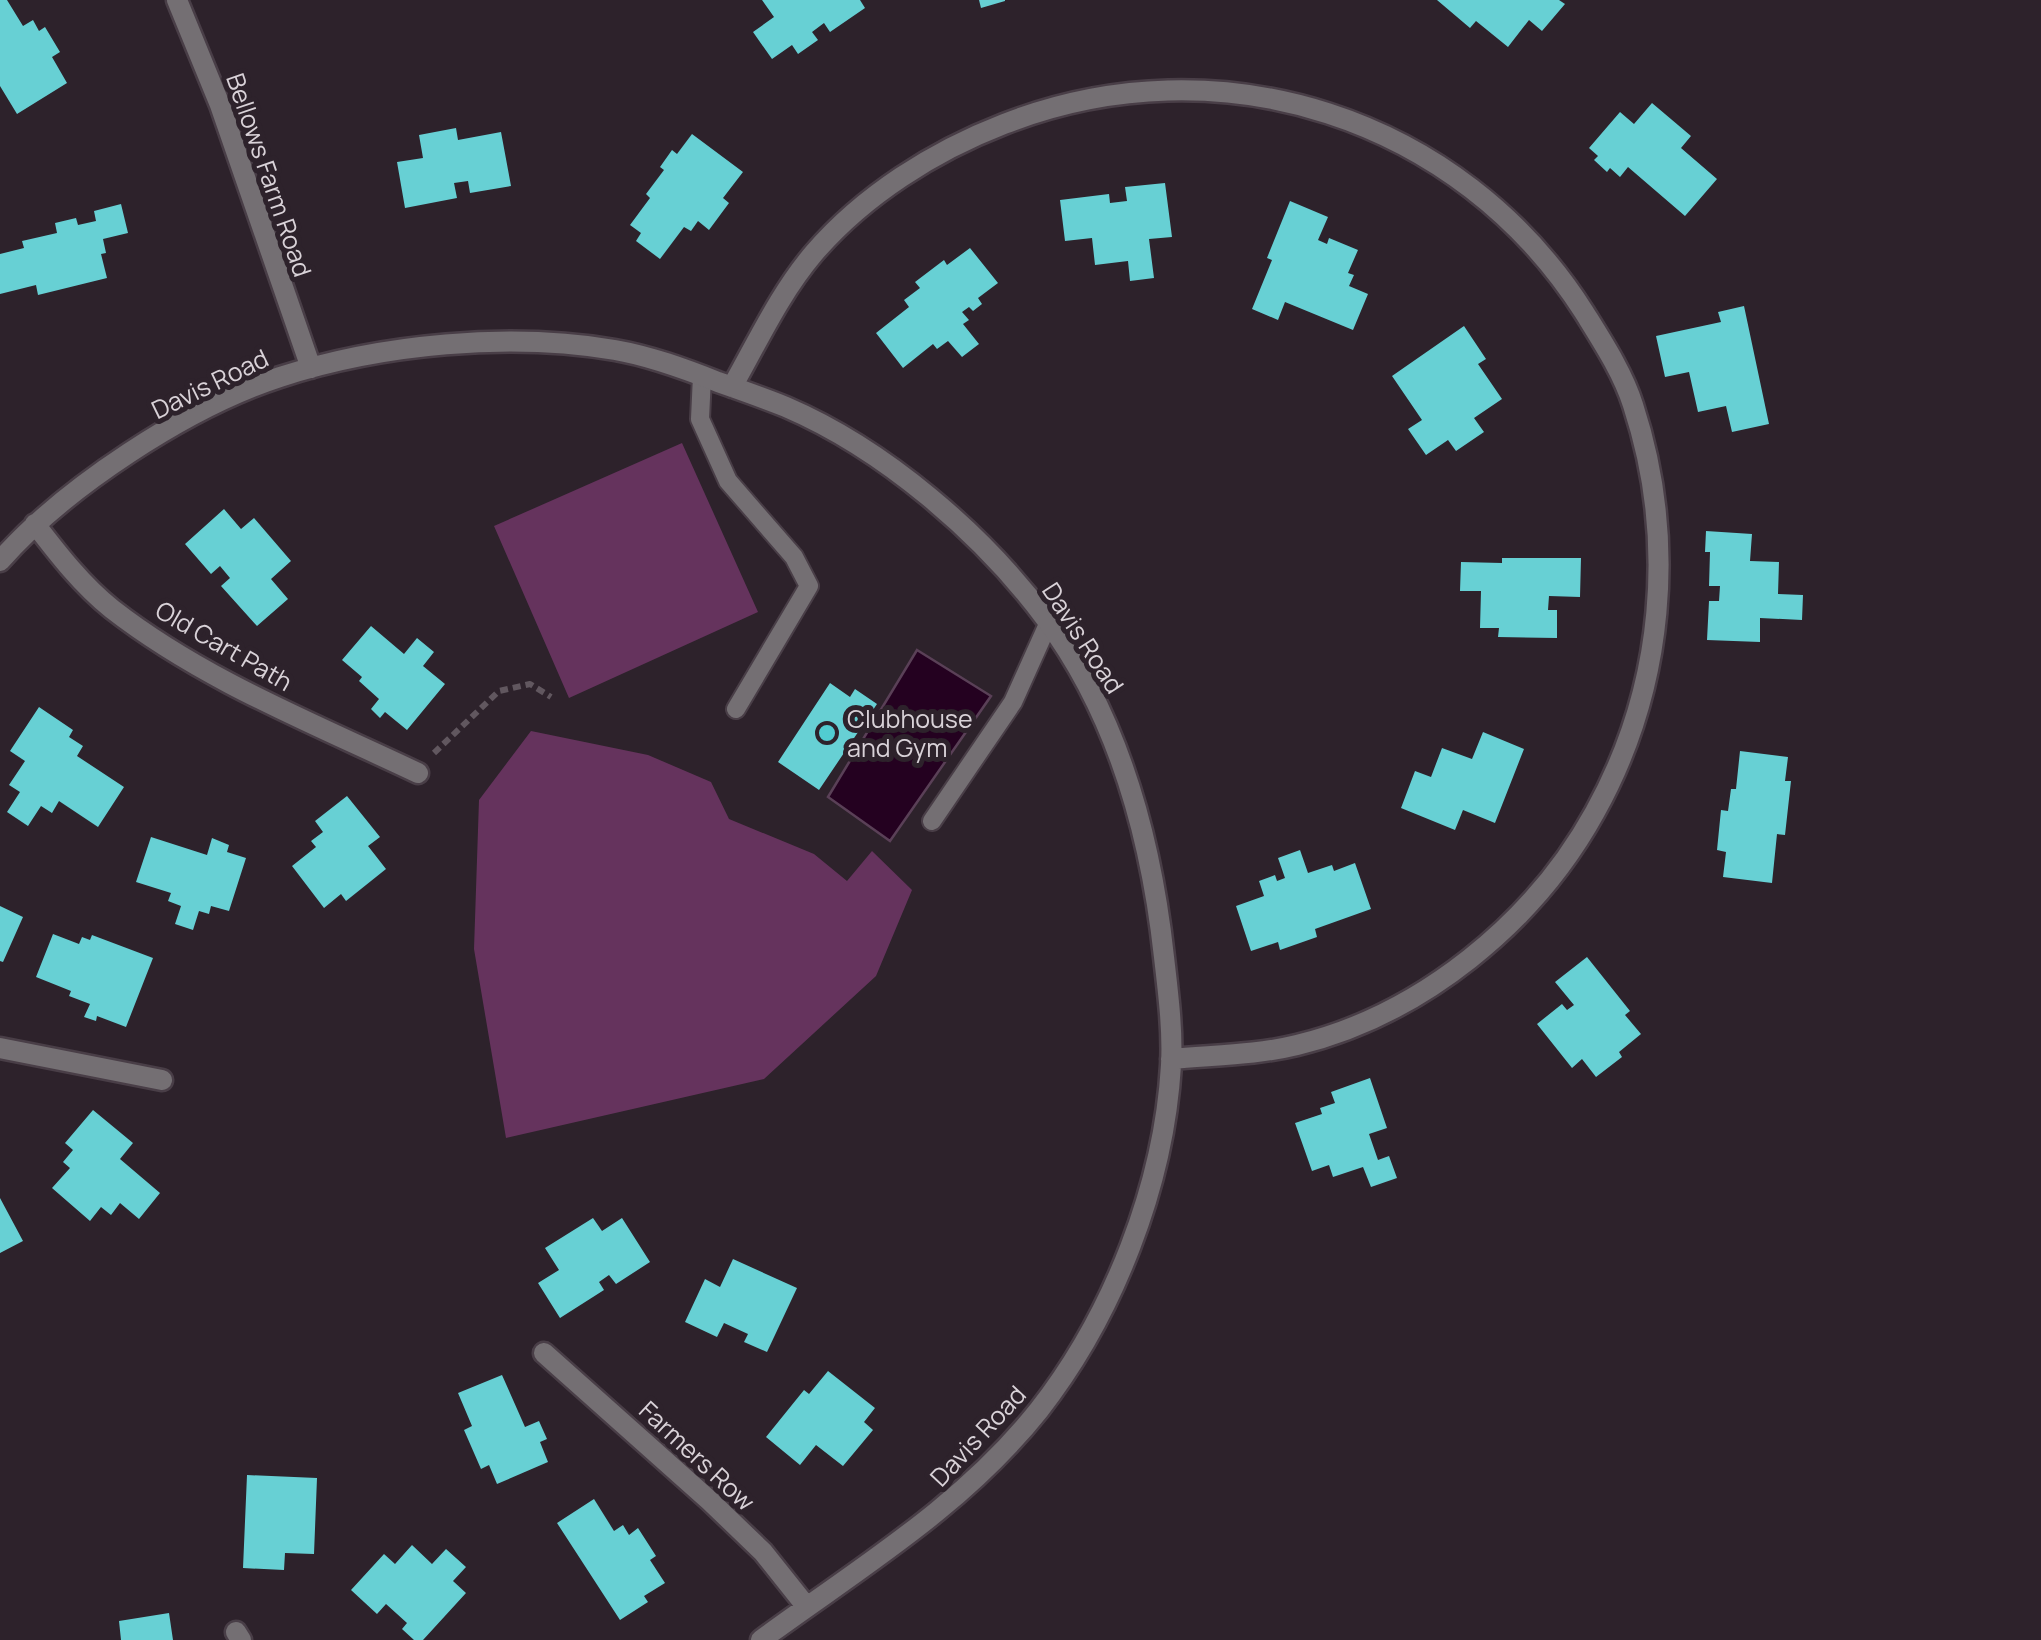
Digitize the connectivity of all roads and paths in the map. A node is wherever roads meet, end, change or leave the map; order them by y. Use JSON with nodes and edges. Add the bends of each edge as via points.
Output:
{"nodes":[{"id":1,"x":177,"y":0,"type":"edge"},
{"id":2,"x":311,"y":368,"type":"junction"},
{"id":3,"x":702,"y":376,"type":"junction"},
{"id":4,"x":732,"y":387,"type":"junction"},
{"id":5,"x":35,"y":524,"type":"junction"},
{"id":6,"x":0,"y":561,"type":"edge"},
{"id":7,"x":1048,"y":622,"type":"junction"},
{"id":8,"x":550,"y":697,"type":"dead end"},
{"id":9,"x":736,"y":709,"type":"dead end"},
{"id":10,"x":418,"y":773,"type":"joint"},
{"id":11,"x":932,"y":820,"type":"dead end"},
{"id":12,"x":0,"y":1048,"type":"edge"},
{"id":13,"x":1171,"y":1059,"type":"junction"},
{"id":14,"x":162,"y":1080,"type":"dead end"},
{"id":15,"x":544,"y":1353,"type":"dead end"},
{"id":16,"x":806,"y":1606,"type":"junction"},
{"id":17,"x":761,"y":1640,"type":"edge"}],
"edges":[{"from":1,"to":2,"type":"street","name":"Bellows Farm Road"},
{"from":2,"to":3,"type":"street","name":"Davis Road","via":[[420,348],[516,343],[616,350]]},
{"from":2,"to":5,"type":"street","name":"Davis Road","via":[[274,378],[177,426],[124,456]]},
{"from":3,"to":4,"type":"street","name":"Davis Road"},
{"from":3,"to":9,"type":"lane","via":[[700,419],[728,480],[794,557],[809,586]]},
{"from":4,"to":7,"type":"street","name":"Davis Road","via":[[790,409],[900,476],[1007,570]]},
{"from":4,"to":13,"type":"street","via":[[780,298],[816,251],[898,180],[958,142],[1028,114],[1080,98],[1149,89],[1233,92],[1312,106],[1380,133],[1456,175],[1514,224],[1563,279],[1632,401],[1652,480],[1658,615],[1646,689],[1617,772],[1578,843],[1541,892],[1440,980],[1332,1036]]},
{"from":5,"to":6,"type":"street","name":"Davis Road"},
{"from":5,"to":10,"type":"street","name":"Old Cart Path","via":[[112,609],[172,649]]},
{"from":7,"to":11,"type":"lane","via":[[1013,702]]},
{"from":7,"to":13,"type":"street","name":"Davis Road","via":[[1107,724],[1130,782],[1158,903]]},
{"from":8,"to":10,"type":"path","via":[[530,684],[499,690]]},
{"from":12,"to":14,"type":"street"},
{"from":13,"to":16,"type":"street","name":"Davis Road","via":[[1155,1166],[1127,1253],[1088,1335],[1042,1407],[957,1498]]},
{"from":15,"to":16,"type":"street","name":"Farmers Row","via":[[710,1500]]},
{"from":16,"to":17,"type":"street","name":"Davis Road"}]}
